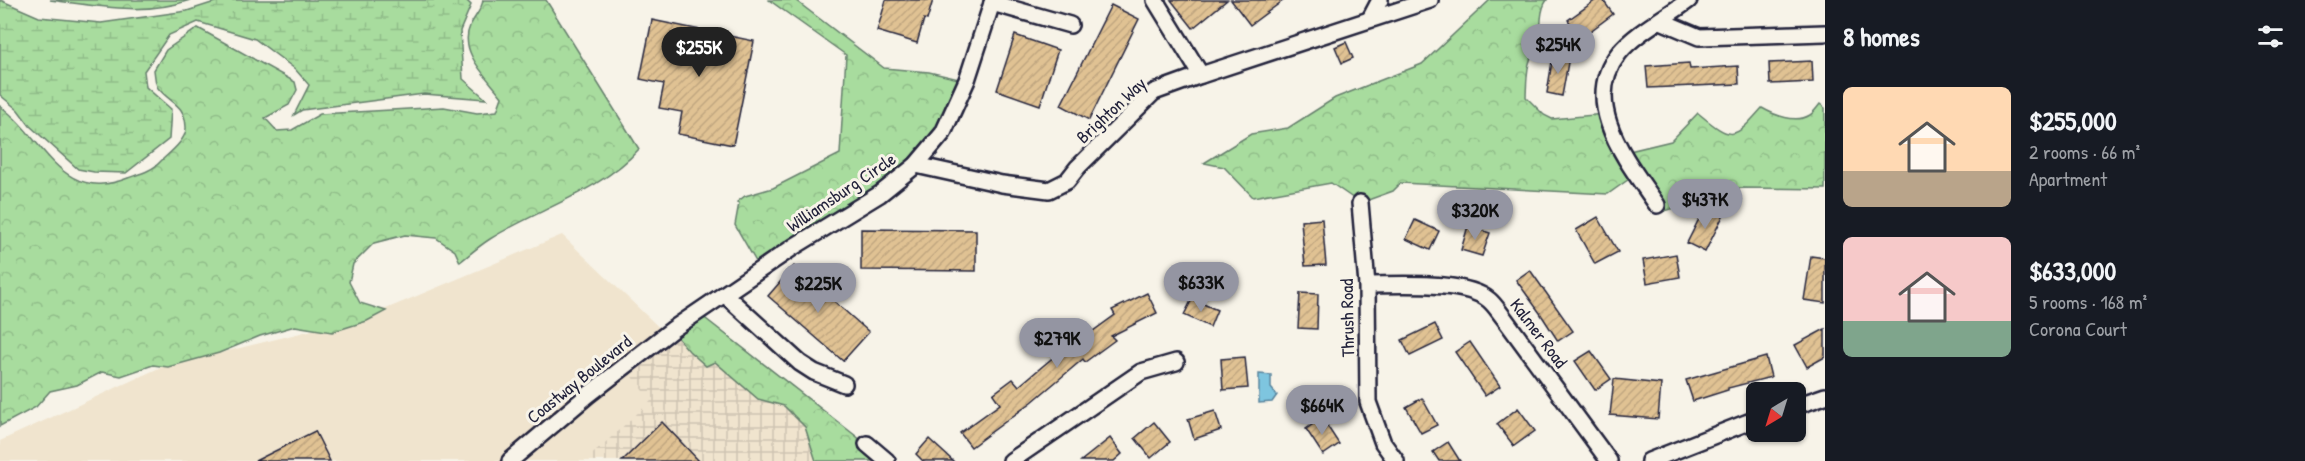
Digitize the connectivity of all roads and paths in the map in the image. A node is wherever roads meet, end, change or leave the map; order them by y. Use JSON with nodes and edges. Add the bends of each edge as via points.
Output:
{"nodes":[{"id":1,"x":1155,"y":0,"type":"edge"},
{"id":2,"x":1380,"y":0,"type":"edge"},
{"id":3,"x":1689,"y":0,"type":"edge"},
{"id":4,"x":1423,"y":1,"type":"edge"},
{"id":5,"x":992,"y":2,"type":"edge"},
{"id":6,"x":1370,"y":19,"type":"junction"},
{"id":7,"x":1661,"y":21,"type":"junction"},
{"id":8,"x":1070,"y":25,"type":"dead end"},
{"id":9,"x":1825,"y":33,"type":"edge"},
{"id":10,"x":1201,"y":75,"type":"junction"},
{"id":11,"x":916,"y":165,"type":"junction"},
{"id":12,"x":1360,"y":203,"type":"dead end"},
{"id":13,"x":1657,"y":206,"type":"dead end"},
{"id":14,"x":1367,"y":285,"type":"junction"},
{"id":15,"x":725,"y":295,"type":"junction"},
{"id":16,"x":673,"y":329,"type":"joint"},
{"id":17,"x":1176,"y":363,"type":"dead end"},
{"id":18,"x":844,"y":384,"type":"dead end"},
{"id":19,"x":1825,"y":396,"type":"edge"},
{"id":20,"x":1806,"y":403,"type":"edge"},
{"id":21,"x":1746,"y":423,"type":"edge"},
{"id":22,"x":867,"y":444,"type":"dead end"},
{"id":23,"x":510,"y":461,"type":"edge"},
{"id":24,"x":887,"y":461,"type":"edge"},
{"id":25,"x":1011,"y":461,"type":"edge"},
{"id":26,"x":1396,"y":461,"type":"edge"},
{"id":27,"x":1609,"y":461,"type":"edge"},
{"id":28,"x":1649,"y":461,"type":"edge"}],
"edges":[{"from":1,"to":10,"type":"street"},
{"from":2,"to":6,"type":"street"},
{"from":3,"to":7,"type":"street"},
{"from":4,"to":6,"type":"street","name":"Brighton Way"},
{"from":5,"to":8,"type":"street"},
{"from":5,"to":11,"type":"street","name":"Williamsburg Circle","via":[[967,80],[943,133]]},
{"from":6,"to":10,"type":"street","name":"Brighton Way"},
{"from":7,"to":9,"type":"street","via":[[1699,37]]},
{"from":7,"to":13,"type":"street","via":[[1619,53],[1603,85],[1606,119],[1619,148]]},
{"from":10,"to":11,"type":"street","name":"Brighton Way","via":[[1154,92],[1067,181],[1049,189],[1002,184]]},
{"from":11,"to":15,"type":"street","name":"Williamsburg Circle","via":[[880,194]]},
{"from":12,"to":14,"type":"street","name":"Thrush Road"},
{"from":14,"to":26,"type":"street","name":"Thrush Road","via":[[1368,402],[1383,443]]},
{"from":14,"to":27,"type":"street","name":"Kalmer Road","via":[[1433,285],[1474,292],[1488,299]]},
{"from":15,"to":16,"type":"street","name":"Williamsburg Circle"},
{"from":15,"to":18,"type":"street","via":[[800,363]]},
{"from":16,"to":23,"type":"street","name":"Coastway Boulevard"},
{"from":17,"to":25,"type":"street","via":[[1141,372]]},
{"from":19,"to":20,"type":"street"},
{"from":21,"to":28,"type":"street"},
{"from":22,"to":24,"type":"street"}]}
